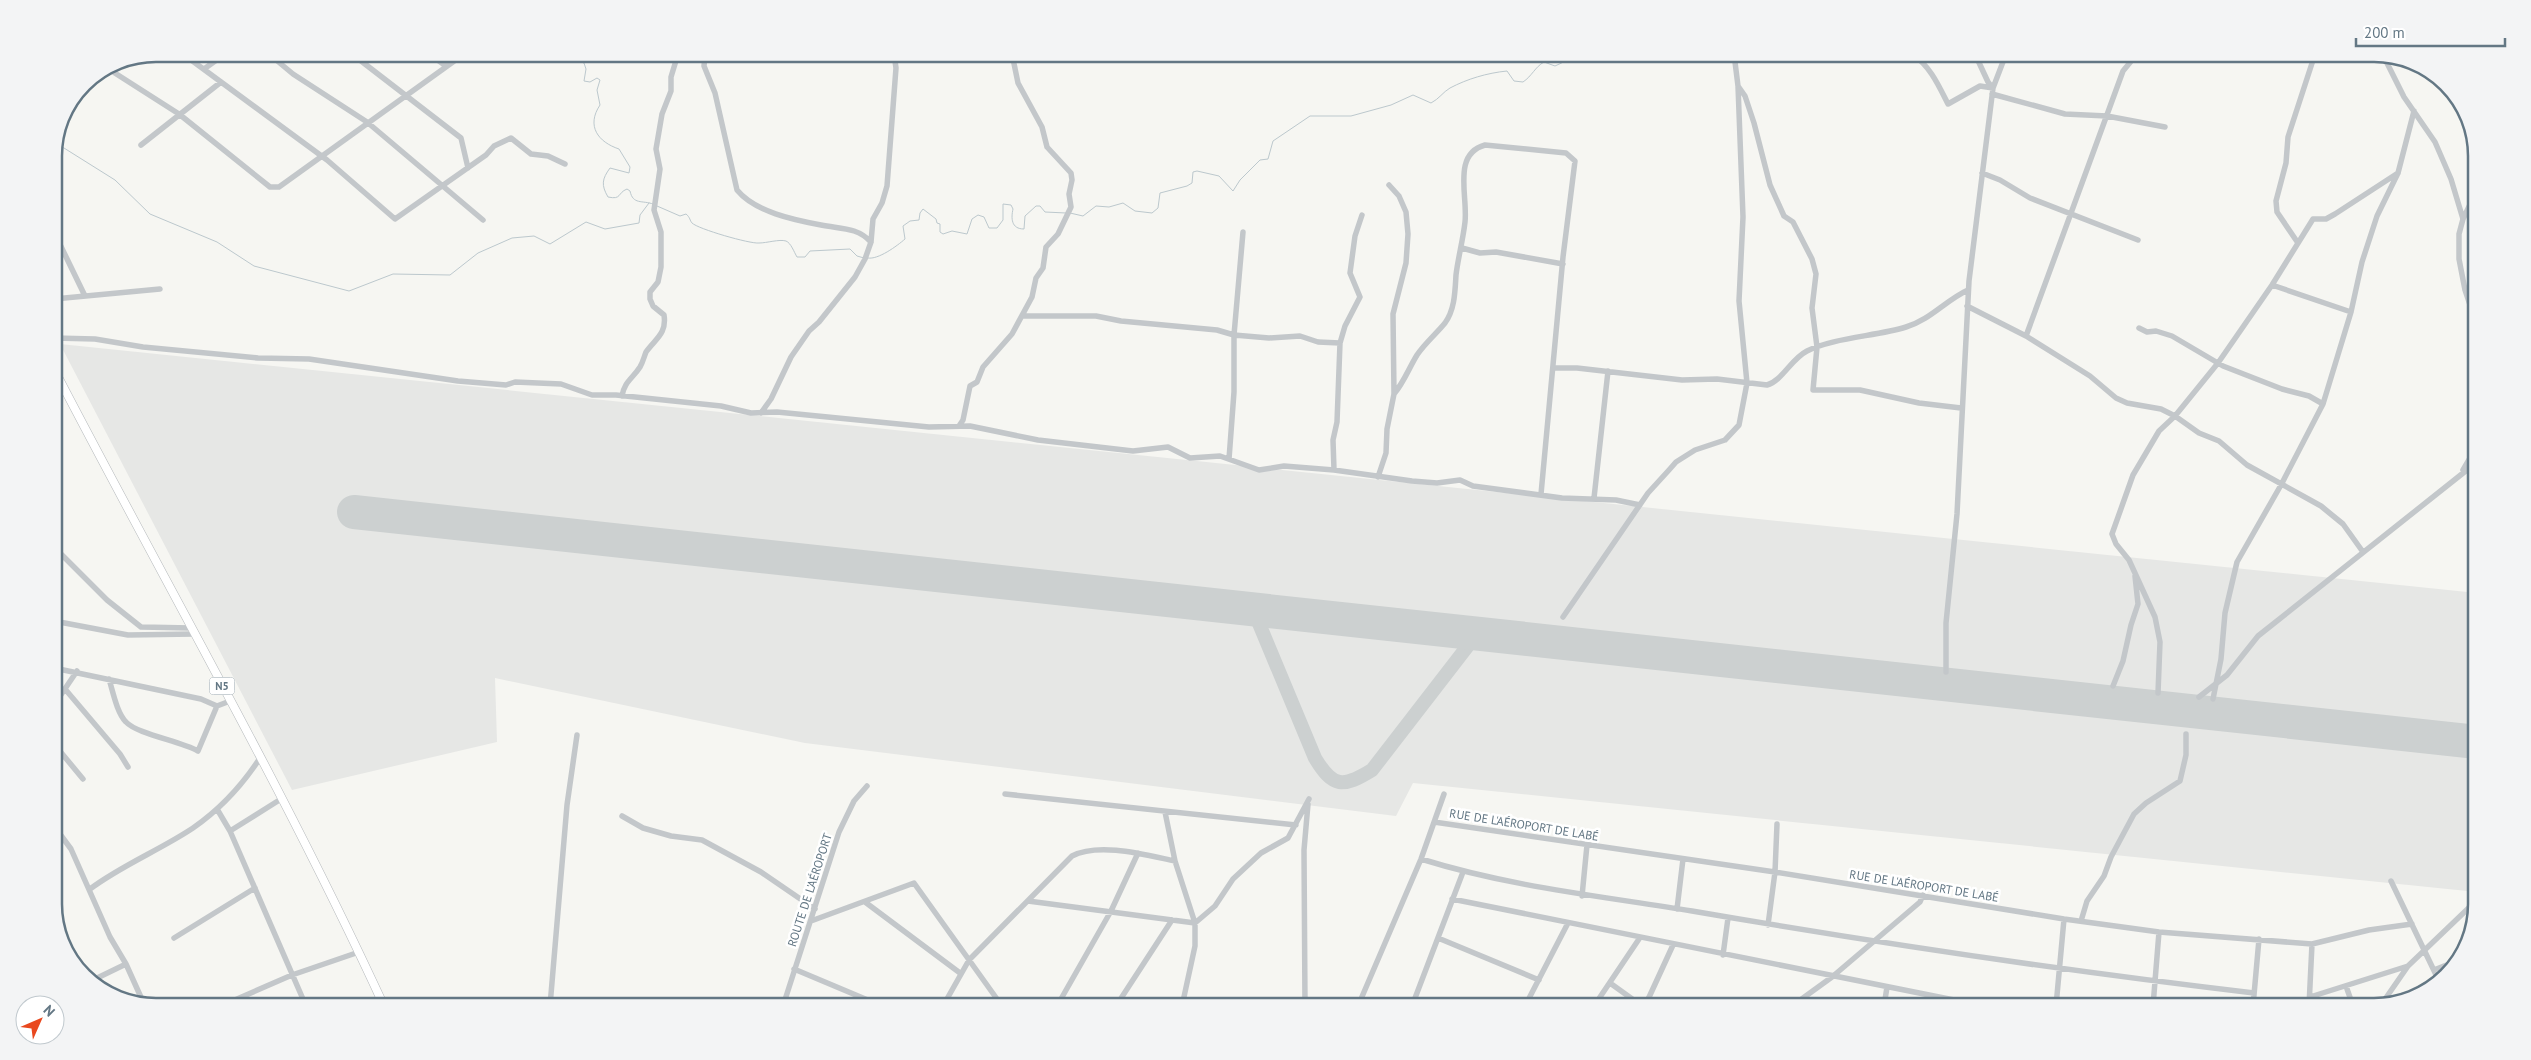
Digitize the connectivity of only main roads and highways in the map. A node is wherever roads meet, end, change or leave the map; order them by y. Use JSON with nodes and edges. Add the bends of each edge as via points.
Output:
{"nodes":[{"id":1,"x":63,"y":386,"type":"edge"},
{"id":2,"x":380,"y":998,"type":"edge"}],
"edges":[{"from":1,"to":2,"type":"highway","number":"N5","via":[[260,758]]}]}
